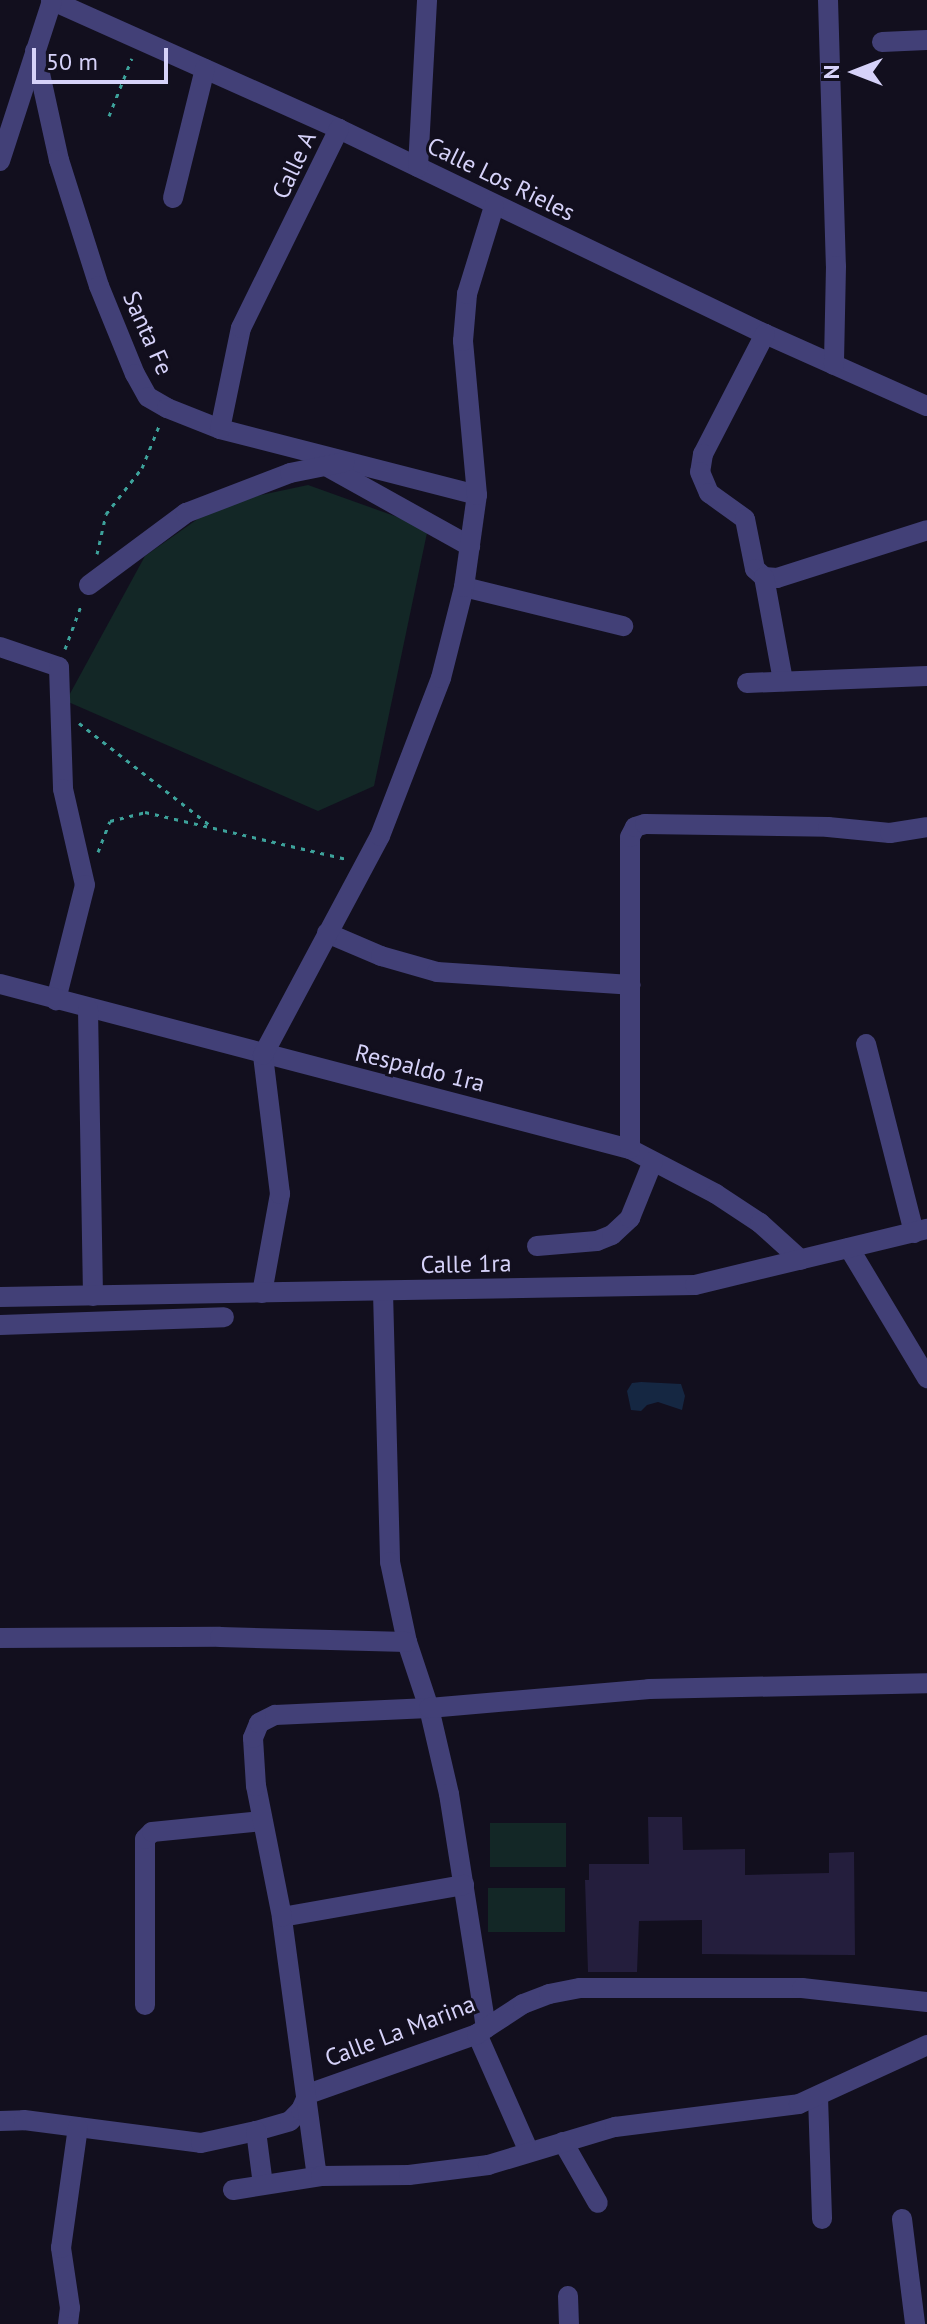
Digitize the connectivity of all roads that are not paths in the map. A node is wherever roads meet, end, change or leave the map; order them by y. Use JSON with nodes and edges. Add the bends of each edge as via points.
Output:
{"nodes":[{"id":1,"x":52,"y":0,"type":"edge"},
{"id":2,"x":427,"y":0,"type":"edge"},
{"id":3,"x":828,"y":0,"type":"edge"},
{"id":4,"x":927,"y":40,"type":"edge"},
{"id":5,"x":882,"y":42,"type":"dead end"},
{"id":6,"x":35,"y":51,"type":"junction"},
{"id":7,"x":205,"y":69,"type":"junction"},
{"id":8,"x":339,"y":129,"type":"junction"},
{"id":9,"x":0,"y":161,"type":"edge"},
{"id":10,"x":418,"y":167,"type":"junction"},
{"id":11,"x":173,"y":198,"type":"dead end"},
{"id":12,"x":494,"y":206,"type":"junction"},
{"id":13,"x":765,"y":334,"type":"junction"},
{"id":14,"x":834,"y":365,"type":"junction"},
{"id":15,"x":927,"y":406,"type":"edge"},
{"id":16,"x":220,"y":429,"type":"junction"},
{"id":17,"x":353,"y":460,"type":"junction"},
{"id":18,"x":326,"y":466,"type":"junction"},
{"id":19,"x":477,"y":495,"type":"junction"},
{"id":20,"x":927,"y":530,"type":"edge"},
{"id":21,"x":470,"y":546,"type":"junction"},
{"id":22,"x":764,"y":577,"type":"junction"},
{"id":23,"x":89,"y":585,"type":"road end"},
{"id":24,"x":464,"y":587,"type":"junction"},
{"id":25,"x":623,"y":626,"type":"dead end"},
{"id":26,"x":0,"y":647,"type":"edge"},
{"id":27,"x":927,"y":676,"type":"edge"},
{"id":28,"x":783,"y":681,"type":"junction"},
{"id":29,"x":747,"y":683,"type":"dead end"},
{"id":30,"x":927,"y":827,"type":"edge"},
{"id":31,"x":327,"y":933,"type":"junction"},
{"id":32,"x":0,"y":984,"type":"edge"},
{"id":33,"x":631,"y":985,"type":"junction"},
{"id":34,"x":56,"y":1000,"type":"junction"},
{"id":35,"x":88,"y":1009,"type":"junction"},
{"id":36,"x":866,"y":1044,"type":"dead end"},
{"id":37,"x":263,"y":1055,"type":"junction"},
{"id":38,"x":630,"y":1149,"type":"junction"},
{"id":39,"x":653,"y":1161,"type":"junction"},
{"id":40,"x":921,"y":1231,"type":"edge"},
{"id":41,"x":537,"y":1246,"type":"dead end"},
{"id":42,"x":849,"y":1248,"type":"junction"},
{"id":43,"x":801,"y":1260,"type":"junction"},
{"id":44,"x":383,"y":1292,"type":"junction"},
{"id":45,"x":262,"y":1293,"type":"junction"},
{"id":46,"x":93,"y":1296,"type":"junction"},
{"id":47,"x":0,"y":1297,"type":"edge"},
{"id":48,"x":224,"y":1317,"type":"dead end"},
{"id":49,"x":0,"y":1325,"type":"edge"},
{"id":50,"x":927,"y":1378,"type":"edge"},
{"id":51,"x":0,"y":1638,"type":"edge"},
{"id":52,"x":407,"y":1642,"type":"junction"},
{"id":53,"x":927,"y":1683,"type":"edge"},
{"id":54,"x":429,"y":1708,"type":"junction"},
{"id":55,"x":262,"y":1821,"type":"junction"},
{"id":56,"x":464,"y":1885,"type":"junction"},
{"id":57,"x":282,"y":1917,"type":"junction"},
{"id":58,"x":927,"y":2002,"type":"edge"},
{"id":59,"x":145,"y":2005,"type":"dead end"},
{"id":60,"x":482,"y":2031,"type":"junction"},
{"id":61,"x":927,"y":2045,"type":"edge"},
{"id":62,"x":308,"y":2094,"type":"junction"},
{"id":63,"x":818,"y":2097,"type":"junction"},
{"id":64,"x":0,"y":2121,"type":"edge"},
{"id":65,"x":78,"y":2127,"type":"junction"},
{"id":66,"x":256,"y":2131,"type":"junction"},
{"id":67,"x":563,"y":2142,"type":"junction"},
{"id":68,"x":529,"y":2152,"type":"junction"},
{"id":69,"x":321,"y":2176,"type":"junction"},
{"id":70,"x":263,"y":2185,"type":"junction"},
{"id":71,"x":233,"y":2190,"type":"dead end"},
{"id":72,"x":598,"y":2203,"type":"dead end"},
{"id":73,"x":822,"y":2219,"type":"dead end"},
{"id":74,"x":902,"y":2219,"type":"dead end"},
{"id":75,"x":568,"y":2296,"type":"dead end"},
{"id":76,"x":68,"y":2324,"type":"edge"},
{"id":77,"x":569,"y":2324,"type":"edge"},
{"id":78,"x":915,"y":2324,"type":"edge"}],
"edges":[{"from":1,"to":6,"type":"street"},
{"from":1,"to":7,"type":"street","name":"Calle Los Rieles"},
{"from":2,"to":10,"type":"street"},
{"from":3,"to":14,"type":"street"},
{"from":4,"to":5,"type":"street"},
{"from":6,"to":9,"type":"street"},
{"from":6,"to":16,"type":"street","name":"Santa Fe","via":[[59,160],[99,286],[135,374],[148,397]]},
{"from":7,"to":8,"type":"street","name":"Calle Los Rieles"},
{"from":7,"to":11,"type":"street"},
{"from":8,"to":10,"type":"street","name":"Calle Los Rieles"},
{"from":8,"to":16,"type":"street","name":"Calle A","via":[[241,328]]},
{"from":10,"to":12,"type":"street","name":"Calle Los Rieles"},
{"from":12,"to":13,"type":"street","name":"Calle Los Rieles"},
{"from":12,"to":19,"type":"street","via":[[467,294],[463,341]]},
{"from":13,"to":14,"type":"street","name":"Calle Los Rieles"},
{"from":13,"to":22,"type":"street","via":[[703,454],[700,472],[709,493],[745,519],[755,569]]},
{"from":14,"to":15,"type":"street","name":"Calle Los Rieles"},
{"from":16,"to":17,"type":"street","name":"Santa Fe"},
{"from":17,"to":18,"type":"street"},
{"from":17,"to":19,"type":"street","name":"Santa Fe"},
{"from":18,"to":21,"type":"street"},
{"from":18,"to":23,"type":"street","via":[[290,473],[186,513]]},
{"from":19,"to":21,"type":"street"},
{"from":20,"to":22,"type":"street","via":[[777,578]]},
{"from":21,"to":24,"type":"street"},
{"from":22,"to":28,"type":"street"},
{"from":24,"to":25,"type":"street"},
{"from":24,"to":31,"type":"street","via":[[415,753]]},
{"from":26,"to":34,"type":"street","via":[[59,667],[63,789],[85,885]]},
{"from":27,"to":28,"type":"street"},
{"from":28,"to":29,"type":"street"},
{"from":30,"to":33,"type":"street","via":[[890,833],[828,827],[635,827],[630,837]]},
{"from":31,"to":33,"type":"street","via":[[437,972]]},
{"from":31,"to":37,"type":"street"},
{"from":32,"to":34,"type":"street","name":"Respaldo 1ra"},
{"from":33,"to":38,"type":"street"},
{"from":34,"to":35,"type":"street","name":"Respaldo 1ra"},
{"from":35,"to":37,"type":"street","name":"Respaldo 1ra"},
{"from":35,"to":46,"type":"street"},
{"from":36,"to":40,"type":"street"},
{"from":37,"to":38,"type":"street","name":"Respaldo 1ra"},
{"from":37,"to":45,"type":"street","via":[[280,1194]]},
{"from":38,"to":39,"type":"street","name":"Respaldo 1ra"},
{"from":39,"to":41,"type":"street","via":[[630,1218],[612,1235]]},
{"from":39,"to":43,"type":"street","name":"Respaldo 1ra","via":[[738,1209]]},
{"from":40,"to":42,"type":"street","name":"Calle 1ra"},
{"from":42,"to":43,"type":"street","name":"Calle 1ra"},
{"from":42,"to":50,"type":"street"},
{"from":43,"to":44,"type":"street","name":"Calle 1ra","via":[[683,1286]]},
{"from":44,"to":45,"type":"street","name":"Calle 1ra"},
{"from":44,"to":52,"type":"street","via":[[389,1548]]},
{"from":45,"to":46,"type":"street","name":"Calle 1ra"},
{"from":46,"to":47,"type":"street","name":"Calle 1ra"},
{"from":48,"to":49,"type":"street"},
{"from":51,"to":52,"type":"street"},
{"from":52,"to":54,"type":"street"},
{"from":53,"to":54,"type":"street","via":[[649,1689]]},
{"from":54,"to":55,"type":"street","via":[[275,1715],[259,1723],[252,1753]]},
{"from":54,"to":56,"type":"street"},
{"from":55,"to":57,"type":"street"},
{"from":55,"to":59,"type":"street","via":[[152,1832],[145,1839]]},
{"from":56,"to":57,"type":"street"},
{"from":56,"to":60,"type":"street"},
{"from":57,"to":62,"type":"street"},
{"from":58,"to":60,"type":"street","name":"Calle La Marina","via":[[802,1988],[580,1988],[523,2004]]},
{"from":60,"to":62,"type":"street","name":"Calle La Marina"},
{"from":60,"to":68,"type":"street"},
{"from":61,"to":63,"type":"street"},
{"from":62,"to":66,"type":"street","name":"Calle La Marina","via":[[290,2121]]},
{"from":62,"to":69,"type":"street"},
{"from":63,"to":67,"type":"street","via":[[799,2104],[615,2127]]},
{"from":63,"to":73,"type":"street"},
{"from":64,"to":65,"type":"street","name":"Calle La Marina"},
{"from":65,"to":66,"type":"street","name":"Calle La Marina","via":[[201,2143]]},
{"from":65,"to":76,"type":"street","via":[[61,2248]]},
{"from":66,"to":70,"type":"street"},
{"from":67,"to":68,"type":"street"},
{"from":67,"to":72,"type":"street"},
{"from":68,"to":69,"type":"street","via":[[488,2165],[409,2175]]},
{"from":69,"to":70,"type":"street"},
{"from":70,"to":71,"type":"street"},
{"from":74,"to":78,"type":"street"},
{"from":75,"to":77,"type":"street"}]}
